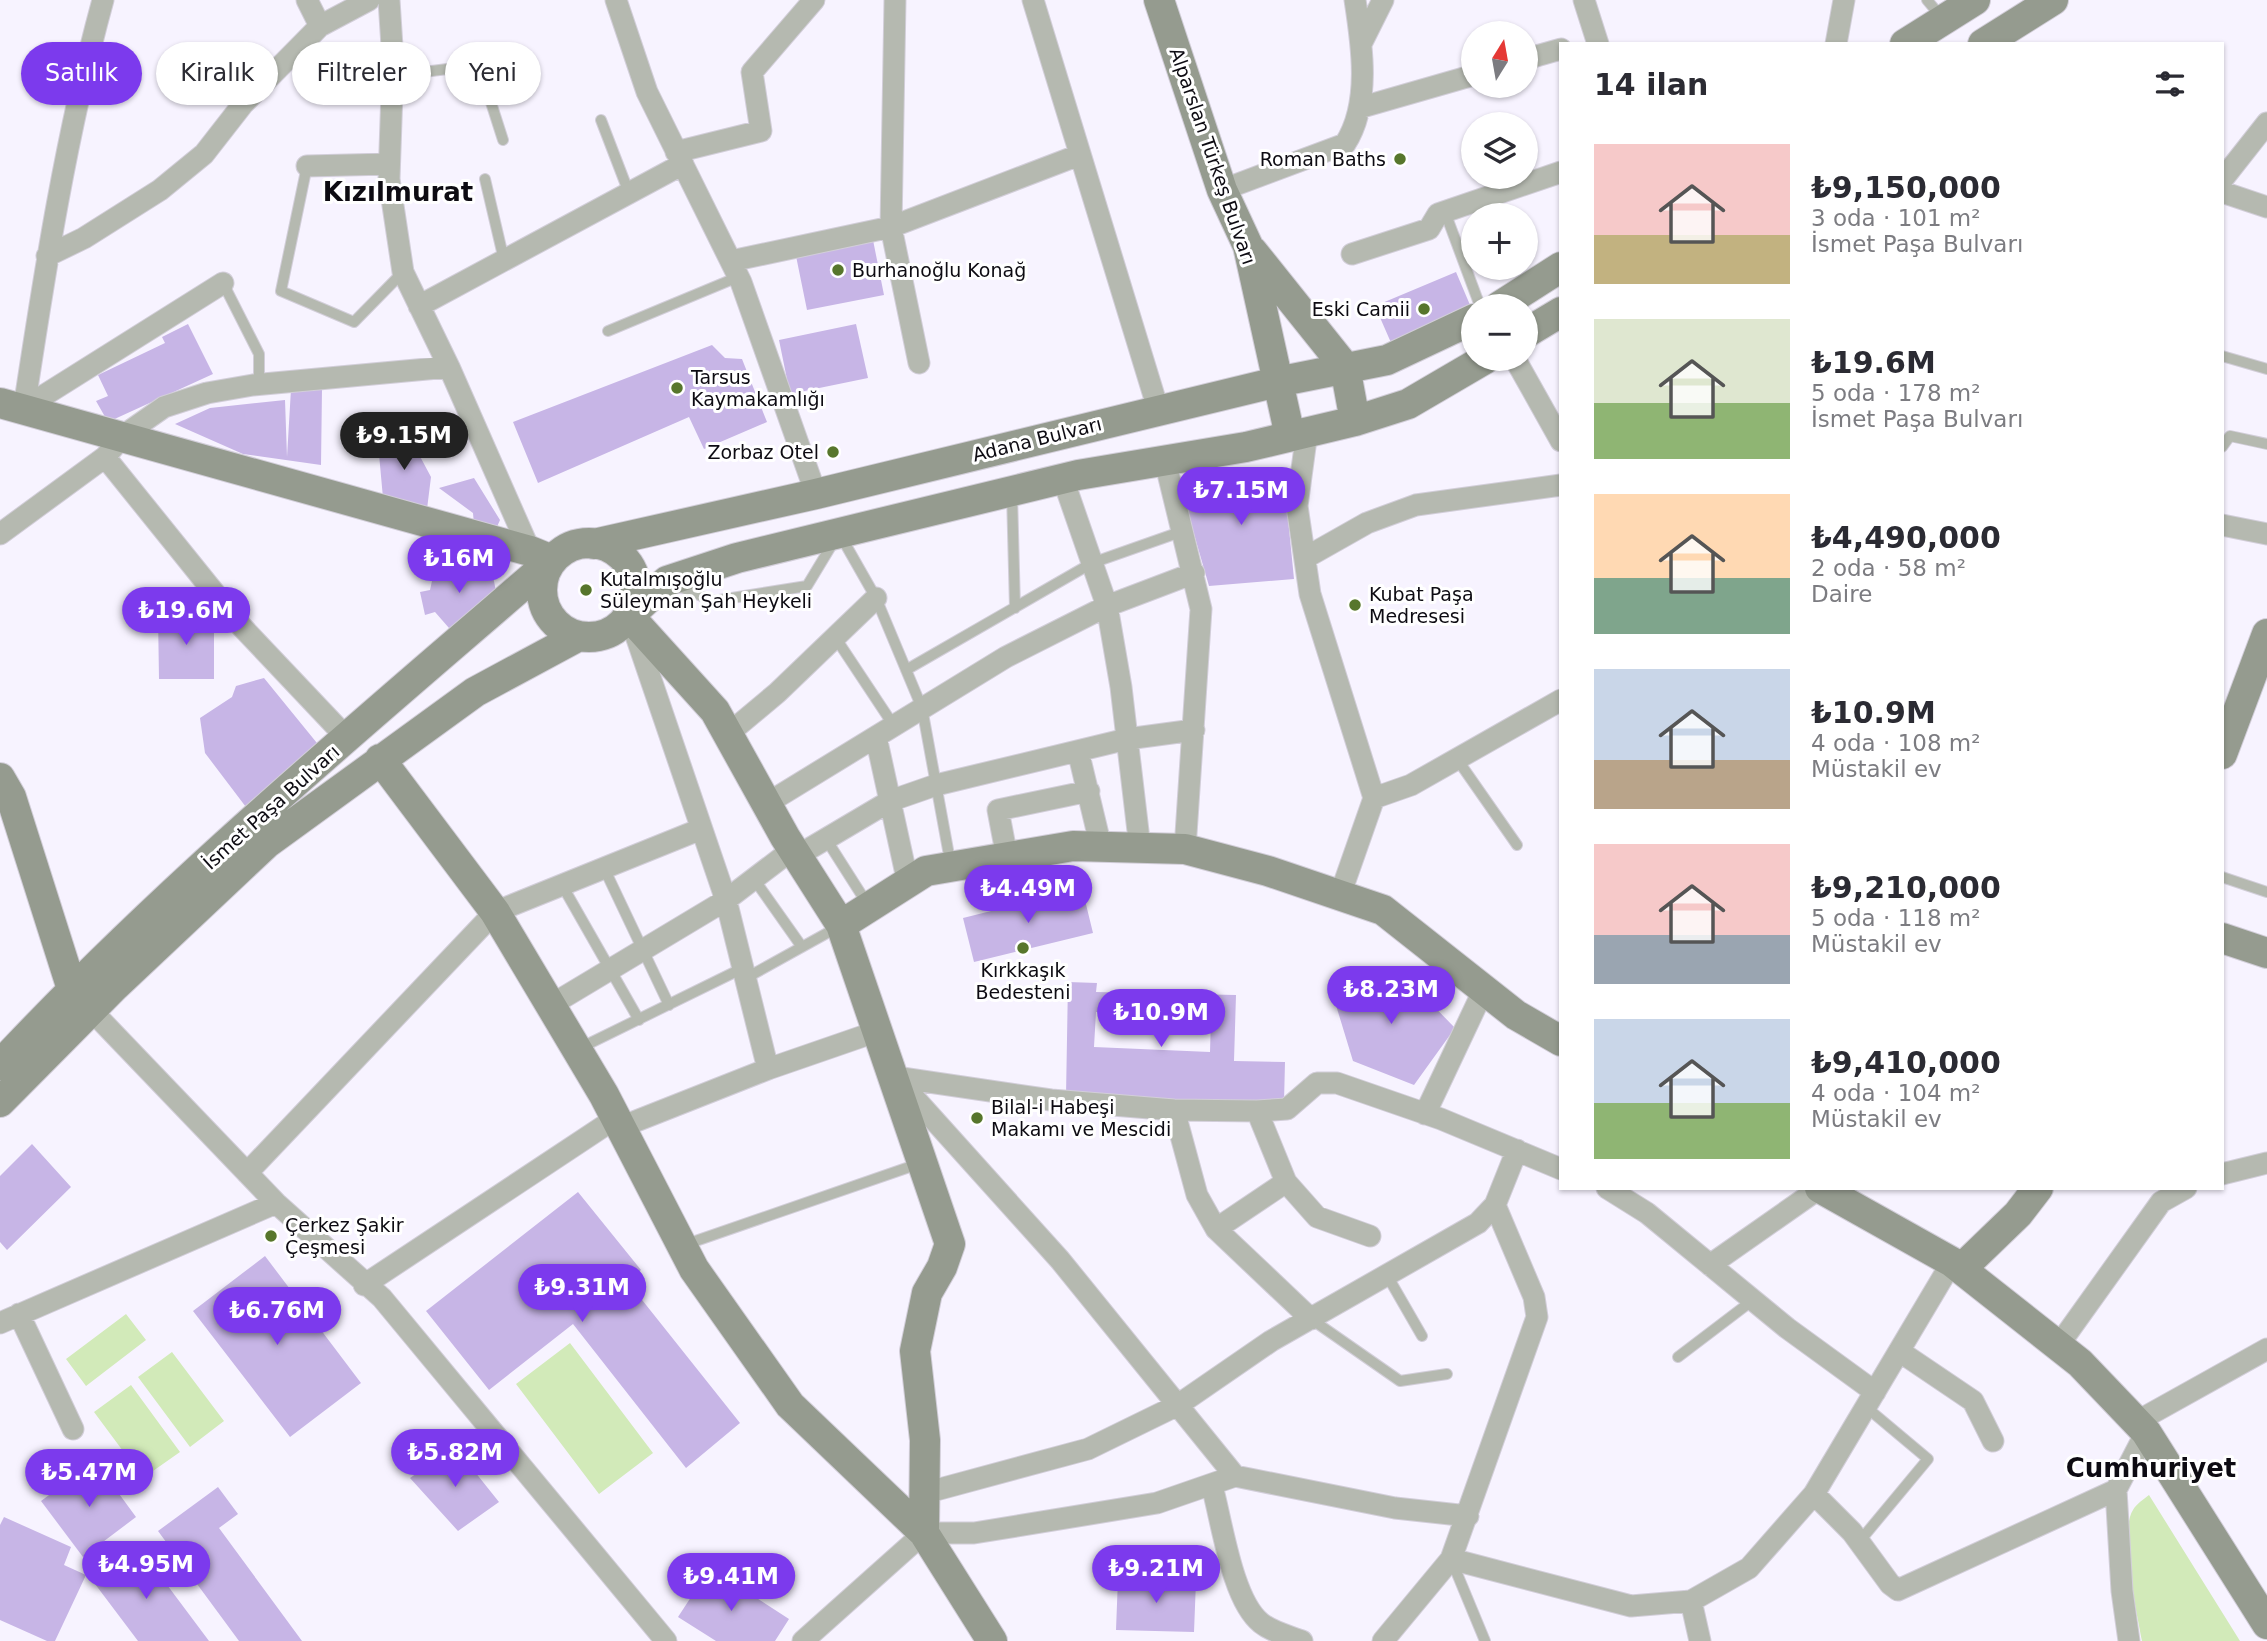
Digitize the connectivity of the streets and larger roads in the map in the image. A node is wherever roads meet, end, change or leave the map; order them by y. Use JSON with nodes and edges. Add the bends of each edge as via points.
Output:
{"nodes":[{"id":1,"x":103,"y":0,"type":"edge"},
{"id":2,"x":307,"y":0,"type":"edge"},
{"id":3,"x":369,"y":0,"type":"edge"},
{"id":4,"x":388,"y":0,"type":"edge"},
{"id":5,"x":616,"y":0,"type":"edge"},
{"id":6,"x":814,"y":0,"type":"edge"},
{"id":7,"x":895,"y":0,"type":"edge"},
{"id":8,"x":1033,"y":0,"type":"edge"},
{"id":9,"x":1159,"y":0,"type":"edge"},
{"id":10,"x":1354,"y":0,"type":"edge"},
{"id":11,"x":1383,"y":0,"type":"edge"},
{"id":12,"x":1584,"y":0,"type":"edge"},
{"id":13,"x":1844,"y":0,"type":"edge"},
{"id":14,"x":1975,"y":0,"type":"edge"},
{"id":15,"x":2053,"y":0,"type":"edge"},
{"id":16,"x":1935,"y":10,"type":"edge"},
{"id":17,"x":320,"y":26,"type":"junction"},
{"id":18,"x":1362,"y":42,"type":"junction"},
{"id":19,"x":1591,"y":42,"type":"edge"},
{"id":20,"x":1836,"y":42,"type":"edge"},
{"id":21,"x":1907,"y":42,"type":"edge"},
{"id":22,"x":1986,"y":42,"type":"edge"},
{"id":23,"x":1559,"y":50,"type":"edge"},
{"id":24,"x":1538,"y":56,"type":"edge"},
{"id":25,"x":1461,"y":79,"type":"edge"},
{"id":26,"x":1359,"y":108,"type":"junction"},
{"id":27,"x":2267,"y":123,"type":"edge"},
{"id":28,"x":1079,"y":155,"type":"junction"},
{"id":29,"x":679,"y":158,"type":"junction"},
{"id":30,"x":389,"y":164,"type":"junction"},
{"id":31,"x":307,"y":166,"type":"road end"},
{"id":32,"x":1559,"y":173,"type":"edge"},
{"id":33,"x":2224,"y":177,"type":"edge"},
{"id":34,"x":1222,"y":190,"type":"junction"},
{"id":35,"x":2224,"y":193,"type":"edge"},
{"id":36,"x":2267,"y":207,"type":"edge"},
{"id":37,"x":891,"y":227,"type":"junction"},
{"id":38,"x":1248,"y":246,"type":"junction"},
{"id":39,"x":1352,"y":254,"type":"dead end"},
{"id":40,"x":47,"y":256,"type":"junction"},
{"id":41,"x":1559,"y":268,"type":"edge"},
{"id":42,"x":734,"y":269,"type":"junction"},
{"id":43,"x":223,"y":283,"type":"road end"},
{"id":44,"x":1519,"y":294,"type":"edge"},
{"id":45,"x":419,"y":306,"type":"junction"},
{"id":46,"x":1559,"y":313,"type":"edge"},
{"id":47,"x":1461,"y":325,"type":"edge"},
{"id":48,"x":1538,"y":326,"type":"edge"},
{"id":49,"x":919,"y":363,"type":"dead end"},
{"id":50,"x":449,"y":367,"type":"junction"},
{"id":51,"x":1345,"y":367,"type":"junction"},
{"id":52,"x":1464,"y":371,"type":"edge"},
{"id":53,"x":1522,"y":371,"type":"edge"},
{"id":54,"x":1277,"y":382,"type":"junction"},
{"id":55,"x":12,"y":405,"type":"edge"},
{"id":56,"x":1158,"y":410,"type":"junction"},
{"id":57,"x":1355,"y":421,"type":"junction"},
{"id":58,"x":1298,"y":434,"type":"junction"},
{"id":59,"x":1559,"y":437,"type":"edge"},
{"id":60,"x":115,"y":446,"type":"junction"},
{"id":61,"x":1165,"y":461,"type":"junction"},
{"id":62,"x":1063,"y":479,"type":"junction"},
{"id":63,"x":1559,"y":485,"type":"edge"},
{"id":64,"x":816,"y":494,"type":"junction"},
{"id":65,"x":2224,"y":526,"type":"edge"},
{"id":66,"x":0,"y":534,"type":"edge"},
{"id":67,"x":2267,"y":534,"type":"edge"},
{"id":68,"x":594,"y":544,"type":"junction"},
{"id":69,"x":541,"y":556,"type":"junction"},
{"id":70,"x":1305,"y":558,"type":"junction"},
{"id":71,"x":1194,"y":573,"type":"junction"},
{"id":72,"x":876,"y":598,"type":"road end"},
{"id":73,"x":1107,"y":606,"type":"junction"},
{"id":74,"x":629,"y":616,"type":"junction"},
{"id":75,"x":2267,"y":634,"type":"edge"},
{"id":76,"x":579,"y":636,"type":"junction"},
{"id":77,"x":1559,"y":701,"type":"edge"},
{"id":78,"x":1194,"y":730,"type":"junction"},
{"id":79,"x":885,"y":731,"type":"junction"},
{"id":80,"x":728,"y":734,"type":"junction"},
{"id":81,"x":347,"y":738,"type":"junction"},
{"id":82,"x":1127,"y":739,"type":"junction"},
{"id":83,"x":2224,"y":749,"type":"edge"},
{"id":84,"x":1078,"y":751,"type":"junction"},
{"id":85,"x":380,"y":759,"type":"junction"},
{"id":86,"x":1089,"y":791,"type":"junction"},
{"id":87,"x":4,"y":792,"type":"edge"},
{"id":88,"x":1374,"y":798,"type":"junction"},
{"id":89,"x":890,"y":801,"type":"junction"},
{"id":90,"x":766,"y":804,"type":"junction"},
{"id":91,"x":701,"y":829,"type":"junction"},
{"id":92,"x":1101,"y":847,"type":"junction"},
{"id":93,"x":1140,"y":848,"type":"junction"},
{"id":94,"x":1185,"y":849,"type":"junction"},
{"id":95,"x":795,"y":853,"type":"junction"},
{"id":96,"x":1007,"y":858,"type":"junction"},
{"id":97,"x":908,"y":883,"type":"junction"},
{"id":98,"x":1340,"y":895,"type":"junction"},
{"id":99,"x":726,"y":900,"type":"junction"},
{"id":100,"x":495,"y":912,"type":"junction"},
{"id":101,"x":841,"y":925,"type":"junction"},
{"id":102,"x":2224,"y":940,"type":"edge"},
{"id":103,"x":2267,"y":953,"type":"edge"},
{"id":104,"x":1484,"y":989,"type":"junction"},
{"id":105,"x":81,"y":1000,"type":"junction"},
{"id":106,"x":551,"y":1006,"type":"junction"},
{"id":107,"x":878,"y":1031,"type":"junction"},
{"id":108,"x":1559,"y":1040,"type":"edge"},
{"id":109,"x":0,"y":1065,"type":"edge"},
{"id":110,"x":768,"y":1069,"type":"junction"},
{"id":111,"x":895,"y":1077,"type":"junction"},
{"id":112,"x":0,"y":1102,"type":"edge"},
{"id":113,"x":1174,"y":1110,"type":"junction"},
{"id":114,"x":1257,"y":1111,"type":"junction"},
{"id":115,"x":1425,"y":1114,"type":"junction"},
{"id":116,"x":618,"y":1122,"type":"junction"},
{"id":117,"x":1517,"y":1150,"type":"junction"},
{"id":118,"x":2267,"y":1163,"type":"edge"},
{"id":119,"x":1559,"y":1164,"type":"edge"},
{"id":120,"x":247,"y":1173,"type":"junction"},
{"id":121,"x":2224,"y":1174,"type":"edge"},
{"id":122,"x":1286,"y":1182,"type":"junction"},
{"id":123,"x":1610,"y":1190,"type":"edge"},
{"id":124,"x":2036,"y":1190,"type":"edge"},
{"id":125,"x":2181,"y":1190,"type":"edge"},
{"id":126,"x":1836,"y":1192,"type":"edge"},
{"id":127,"x":276,"y":1203,"type":"junction"},
{"id":128,"x":1495,"y":1205,"type":"junction"},
{"id":129,"x":1216,"y":1229,"type":"junction"},
{"id":130,"x":1370,"y":1236,"type":"dead end"},
{"id":131,"x":1710,"y":1265,"type":"junction"},
{"id":132,"x":1957,"y":1265,"type":"junction"},
{"id":133,"x":364,"y":1285,"type":"junction"},
{"id":134,"x":10,"y":1319,"type":"edge"},
{"id":135,"x":1311,"y":1319,"type":"junction"},
{"id":136,"x":2058,"y":1346,"type":"junction"},
{"id":137,"x":2267,"y":1349,"type":"edge"},
{"id":138,"x":1899,"y":1351,"type":"junction"},
{"id":139,"x":1870,"y":1400,"type":"junction"},
{"id":140,"x":1178,"y":1405,"type":"junction"},
{"id":141,"x":2141,"y":1427,"type":"junction"},
{"id":142,"x":73,"y":1429,"type":"dead end"},
{"id":143,"x":1993,"y":1441,"type":"dead end"},
{"id":144,"x":1235,"y":1476,"type":"junction"},
{"id":145,"x":1212,"y":1486,"type":"junction"},
{"id":146,"x":2116,"y":1490,"type":"junction"},
{"id":147,"x":925,"y":1493,"type":"junction"},
{"id":148,"x":1814,"y":1494,"type":"junction"},
{"id":149,"x":1468,"y":1516,"type":"junction"},
{"id":150,"x":924,"y":1533,"type":"junction"},
{"id":151,"x":1451,"y":1559,"type":"junction"},
{"id":152,"x":1691,"y":1601,"type":"junction"},
{"id":153,"x":2267,"y":1622,"type":"edge"},
{"id":154,"x":666,"y":1641,"type":"edge"},
{"id":155,"x":803,"y":1641,"type":"edge"},
{"id":156,"x":992,"y":1641,"type":"edge"},
{"id":157,"x":1301,"y":1641,"type":"edge"},
{"id":158,"x":1383,"y":1641,"type":"edge"},
{"id":159,"x":1700,"y":1641,"type":"edge"},
{"id":160,"x":2129,"y":1641,"type":"edge"}],
"edges":[{"from":1,"to":40,"type":"street","via":[[77,94]]},
{"from":2,"to":17,"type":"street"},
{"from":3,"to":17,"type":"street"},
{"from":4,"to":30,"type":"street","via":[[392,76]]},
{"from":5,"to":29,"type":"street","via":[[647,92]]},
{"from":6,"to":29,"type":"street","via":[[752,72],[761,131]]},
{"from":7,"to":37,"type":"street"},
{"from":8,"to":28,"type":"street"},
{"from":9,"to":34,"type":"main road","name":"Alparslan Türkeş Bulvarı"},
{"from":10,"to":18,"type":"street"},
{"from":11,"to":18,"type":"street"},
{"from":12,"to":19,"type":"street"},
{"from":13,"to":20,"type":"street"},
{"from":14,"to":16,"type":"main road"},
{"from":15,"to":22,"type":"main road"},
{"from":16,"to":21,"type":"main road"},
{"from":17,"to":40,"type":"street","via":[[243,104],[204,154],[160,190]]},
{"from":18,"to":26,"type":"street"},
{"from":23,"to":24,"type":"street"},
{"from":25,"to":26,"type":"street"},
{"from":26,"to":34,"type":"street","via":[[1345,144]]},
{"from":27,"to":33,"type":"street"},
{"from":28,"to":37,"type":"street"},
{"from":28,"to":56,"type":"street"},
{"from":29,"to":42,"type":"street"},
{"from":29,"to":45,"type":"street","via":[[629,193]]},
{"from":30,"to":31,"type":"street"},
{"from":30,"to":45,"type":"street","via":[[403,272]]},
{"from":32,"to":39,"type":"street","via":[[1438,214],[1429,229]]},
{"from":34,"to":38,"type":"main road","name":"Alparslan Türkeş Bulvarı"},
{"from":35,"to":36,"type":"street"},
{"from":37,"to":42,"type":"street"},
{"from":37,"to":49,"type":"street"},
{"from":38,"to":51,"type":"main road"},
{"from":38,"to":54,"type":"main road","name":"Alparslan Türkeş Bulvarı"},
{"from":40,"to":55,"type":"street"},
{"from":41,"to":44,"type":"main road"},
{"from":42,"to":64,"type":"street"},
{"from":43,"to":55,"type":"street"},
{"from":45,"to":50,"type":"street"},
{"from":46,"to":48,"type":"main road"},
{"from":47,"to":51,"type":"main road","name":"Adana Bulvarı","via":[[1387,360]]},
{"from":50,"to":60,"type":"street","via":[[207,393],[164,407]]},
{"from":50,"to":69,"type":"street"},
{"from":51,"to":54,"type":"main road","name":"Adana Bulvarı"},
{"from":51,"to":57,"type":"main road"},
{"from":52,"to":57,"type":"main road","via":[[1408,404]]},
{"from":53,"to":59,"type":"street"},
{"from":54,"to":56,"type":"main road","name":"Adana Bulvarı"},
{"from":54,"to":58,"type":"main road","name":"Alparslan Türkeş Bulvarı"},
{"from":55,"to":60,"type":"main road"},
{"from":56,"to":64,"type":"main road","name":"Adana Bulvarı"},
{"from":57,"to":58,"type":"main road"},
{"from":58,"to":61,"type":"main road"},
{"from":58,"to":70,"type":"street","via":[[1297,506]]},
{"from":60,"to":66,"type":"street"},
{"from":60,"to":69,"type":"main road"},
{"from":60,"to":81,"type":"street","via":[[242,627]]},
{"from":61,"to":62,"type":"main road"},
{"from":61,"to":71,"type":"street"},
{"from":62,"to":73,"type":"street"},
{"from":62,"to":74,"type":"main road","via":[[737,558],[667,581]]},
{"from":63,"to":70,"type":"street","via":[[1416,505],[1367,523]]},
{"from":64,"to":68,"type":"main road","name":"Adana Bulvarı"},
{"from":65,"to":67,"type":"street"},
{"from":68,"to":69,"type":"main road","via":[[578,544]]},
{"from":68,"to":74,"type":"main road","via":[[609,548],[632,570],[635,601]]},
{"from":69,"to":76,"type":"main road","via":[[544,604],[561,628]]},
{"from":69,"to":81,"type":"main road","name":"İsmet Paşa Bulvarı"},
{"from":70,"to":88,"type":"street","via":[[1310,594]]},
{"from":71,"to":73,"type":"street"},
{"from":71,"to":78,"type":"street","via":[[1201,609]]},
{"from":72,"to":80,"type":"street"},
{"from":73,"to":79,"type":"street","via":[[1006,657]]},
{"from":73,"to":82,"type":"street"},
{"from":74,"to":76,"type":"main road","via":[[604,635]]},
{"from":74,"to":80,"type":"main road","via":[[715,711]]},
{"from":74,"to":91,"type":"street"},
{"from":75,"to":83,"type":"main road"},
{"from":76,"to":85,"type":"main road","via":[[475,692]]},
{"from":77,"to":88,"type":"street","via":[[1411,785]]},
{"from":78,"to":82,"type":"street"},
{"from":78,"to":94,"type":"street"},
{"from":79,"to":89,"type":"street"},
{"from":79,"to":90,"type":"street"},
{"from":80,"to":90,"type":"main road"},
{"from":81,"to":105,"type":"main road","name":"İsmet Paşa Bulvarı"},
{"from":82,"to":84,"type":"street"},
{"from":82,"to":93,"type":"street"},
{"from":84,"to":86,"type":"street"},
{"from":84,"to":89,"type":"street","via":[[936,785]]},
{"from":85,"to":100,"type":"main road"},
{"from":85,"to":105,"type":"main road","via":[[267,844]]},
{"from":86,"to":92,"type":"street"},
{"from":86,"to":96,"type":"street","via":[[998,810]]},
{"from":87,"to":105,"type":"main road"},
{"from":88,"to":98,"type":"street"},
{"from":89,"to":95,"type":"street"},
{"from":89,"to":97,"type":"street"},
{"from":90,"to":95,"type":"main road"},
{"from":91,"to":99,"type":"street"},
{"from":91,"to":100,"type":"street"},
{"from":92,"to":93,"type":"main road"},
{"from":92,"to":96,"type":"main road","via":[[1073,846]]},
{"from":93,"to":94,"type":"main road"},
{"from":94,"to":98,"type":"main road"},
{"from":95,"to":99,"type":"street"},
{"from":95,"to":101,"type":"main road"},
{"from":96,"to":97,"type":"main road","via":[[926,872]]},
{"from":97,"to":101,"type":"main road"},
{"from":98,"to":104,"type":"main road","via":[[1383,910]]},
{"from":99,"to":106,"type":"street"},
{"from":99,"to":110,"type":"street"},
{"from":100,"to":106,"type":"main road"},
{"from":100,"to":120,"type":"street"},
{"from":101,"to":107,"type":"main road"},
{"from":102,"to":103,"type":"main road"},
{"from":104,"to":108,"type":"main road","via":[[1516,1015]]},
{"from":104,"to":115,"type":"street"},
{"from":105,"to":109,"type":"main road","name":"İsmet Paşa Bulvarı"},
{"from":105,"to":112,"type":"main road"},
{"from":105,"to":120,"type":"street"},
{"from":106,"to":116,"type":"main road"},
{"from":107,"to":110,"type":"street"},
{"from":107,"to":111,"type":"main road"},
{"from":110,"to":116,"type":"street"},
{"from":111,"to":113,"type":"street","via":[[1051,1100]]},
{"from":111,"to":140,"type":"street","via":[[1060,1260]]},
{"from":111,"to":147,"type":"main road","via":[[950,1244],[927,1293],[915,1351],[925,1440]]},
{"from":113,"to":114,"type":"street"},
{"from":113,"to":129,"type":"street","via":[[1197,1195]]},
{"from":114,"to":115,"type":"street","via":[[1287,1109],[1317,1083],[1337,1083]]},
{"from":114,"to":122,"type":"street"},
{"from":115,"to":117,"type":"street"},
{"from":116,"to":133,"type":"street"},
{"from":116,"to":150,"type":"main road","via":[[694,1269],[790,1405]]},
{"from":117,"to":119,"type":"street"},
{"from":117,"to":128,"type":"street"},
{"from":118,"to":121,"type":"street"},
{"from":120,"to":127,"type":"street"},
{"from":122,"to":129,"type":"street"},
{"from":122,"to":130,"type":"street","via":[[1317,1217]]},
{"from":123,"to":131,"type":"street","via":[[1647,1213]]},
{"from":124,"to":132,"type":"main road","via":[[2018,1214]]},
{"from":125,"to":136,"type":"street","via":[[2161,1202]]},
{"from":126,"to":131,"type":"street"},
{"from":126,"to":132,"type":"main road"},
{"from":127,"to":133,"type":"street"},
{"from":127,"to":134,"type":"street"},
{"from":128,"to":135,"type":"street","via":[[1478,1223]]},
{"from":128,"to":149,"type":"street","via":[[1534,1297],[1537,1317]]},
{"from":129,"to":135,"type":"street"},
{"from":131,"to":139,"type":"street"},
{"from":132,"to":136,"type":"main road"},
{"from":132,"to":138,"type":"street"},
{"from":133,"to":154,"type":"street","via":[[382,1298],[418,1340]]},
{"from":134,"to":142,"type":"street"},
{"from":135,"to":140,"type":"street"},
{"from":136,"to":141,"type":"main road"},
{"from":137,"to":141,"type":"street"},
{"from":138,"to":139,"type":"street"},
{"from":138,"to":143,"type":"street","via":[[1973,1401]]},
{"from":139,"to":148,"type":"street"},
{"from":140,"to":144,"type":"street"},
{"from":140,"to":147,"type":"street","via":[[1088,1449]]},
{"from":141,"to":146,"type":"street"},
{"from":141,"to":153,"type":"main road"},
{"from":144,"to":145,"type":"street"},
{"from":144,"to":149,"type":"street","via":[[1395,1508]]},
{"from":145,"to":150,"type":"street","via":[[1157,1503],[974,1532]]},
{"from":145,"to":157,"type":"street","via":[[1240,1591],[1262,1624]]},
{"from":146,"to":148,"type":"street","via":[[1898,1590]]},
{"from":146,"to":160,"type":"street"},
{"from":147,"to":150,"type":"main road"},
{"from":148,"to":152,"type":"street","via":[[1749,1568]]},
{"from":149,"to":151,"type":"street"},
{"from":150,"to":155,"type":"street"},
{"from":150,"to":156,"type":"main road"},
{"from":151,"to":152,"type":"street","via":[[1630,1606]]},
{"from":151,"to":158,"type":"street"},
{"from":152,"to":159,"type":"street"}]}
